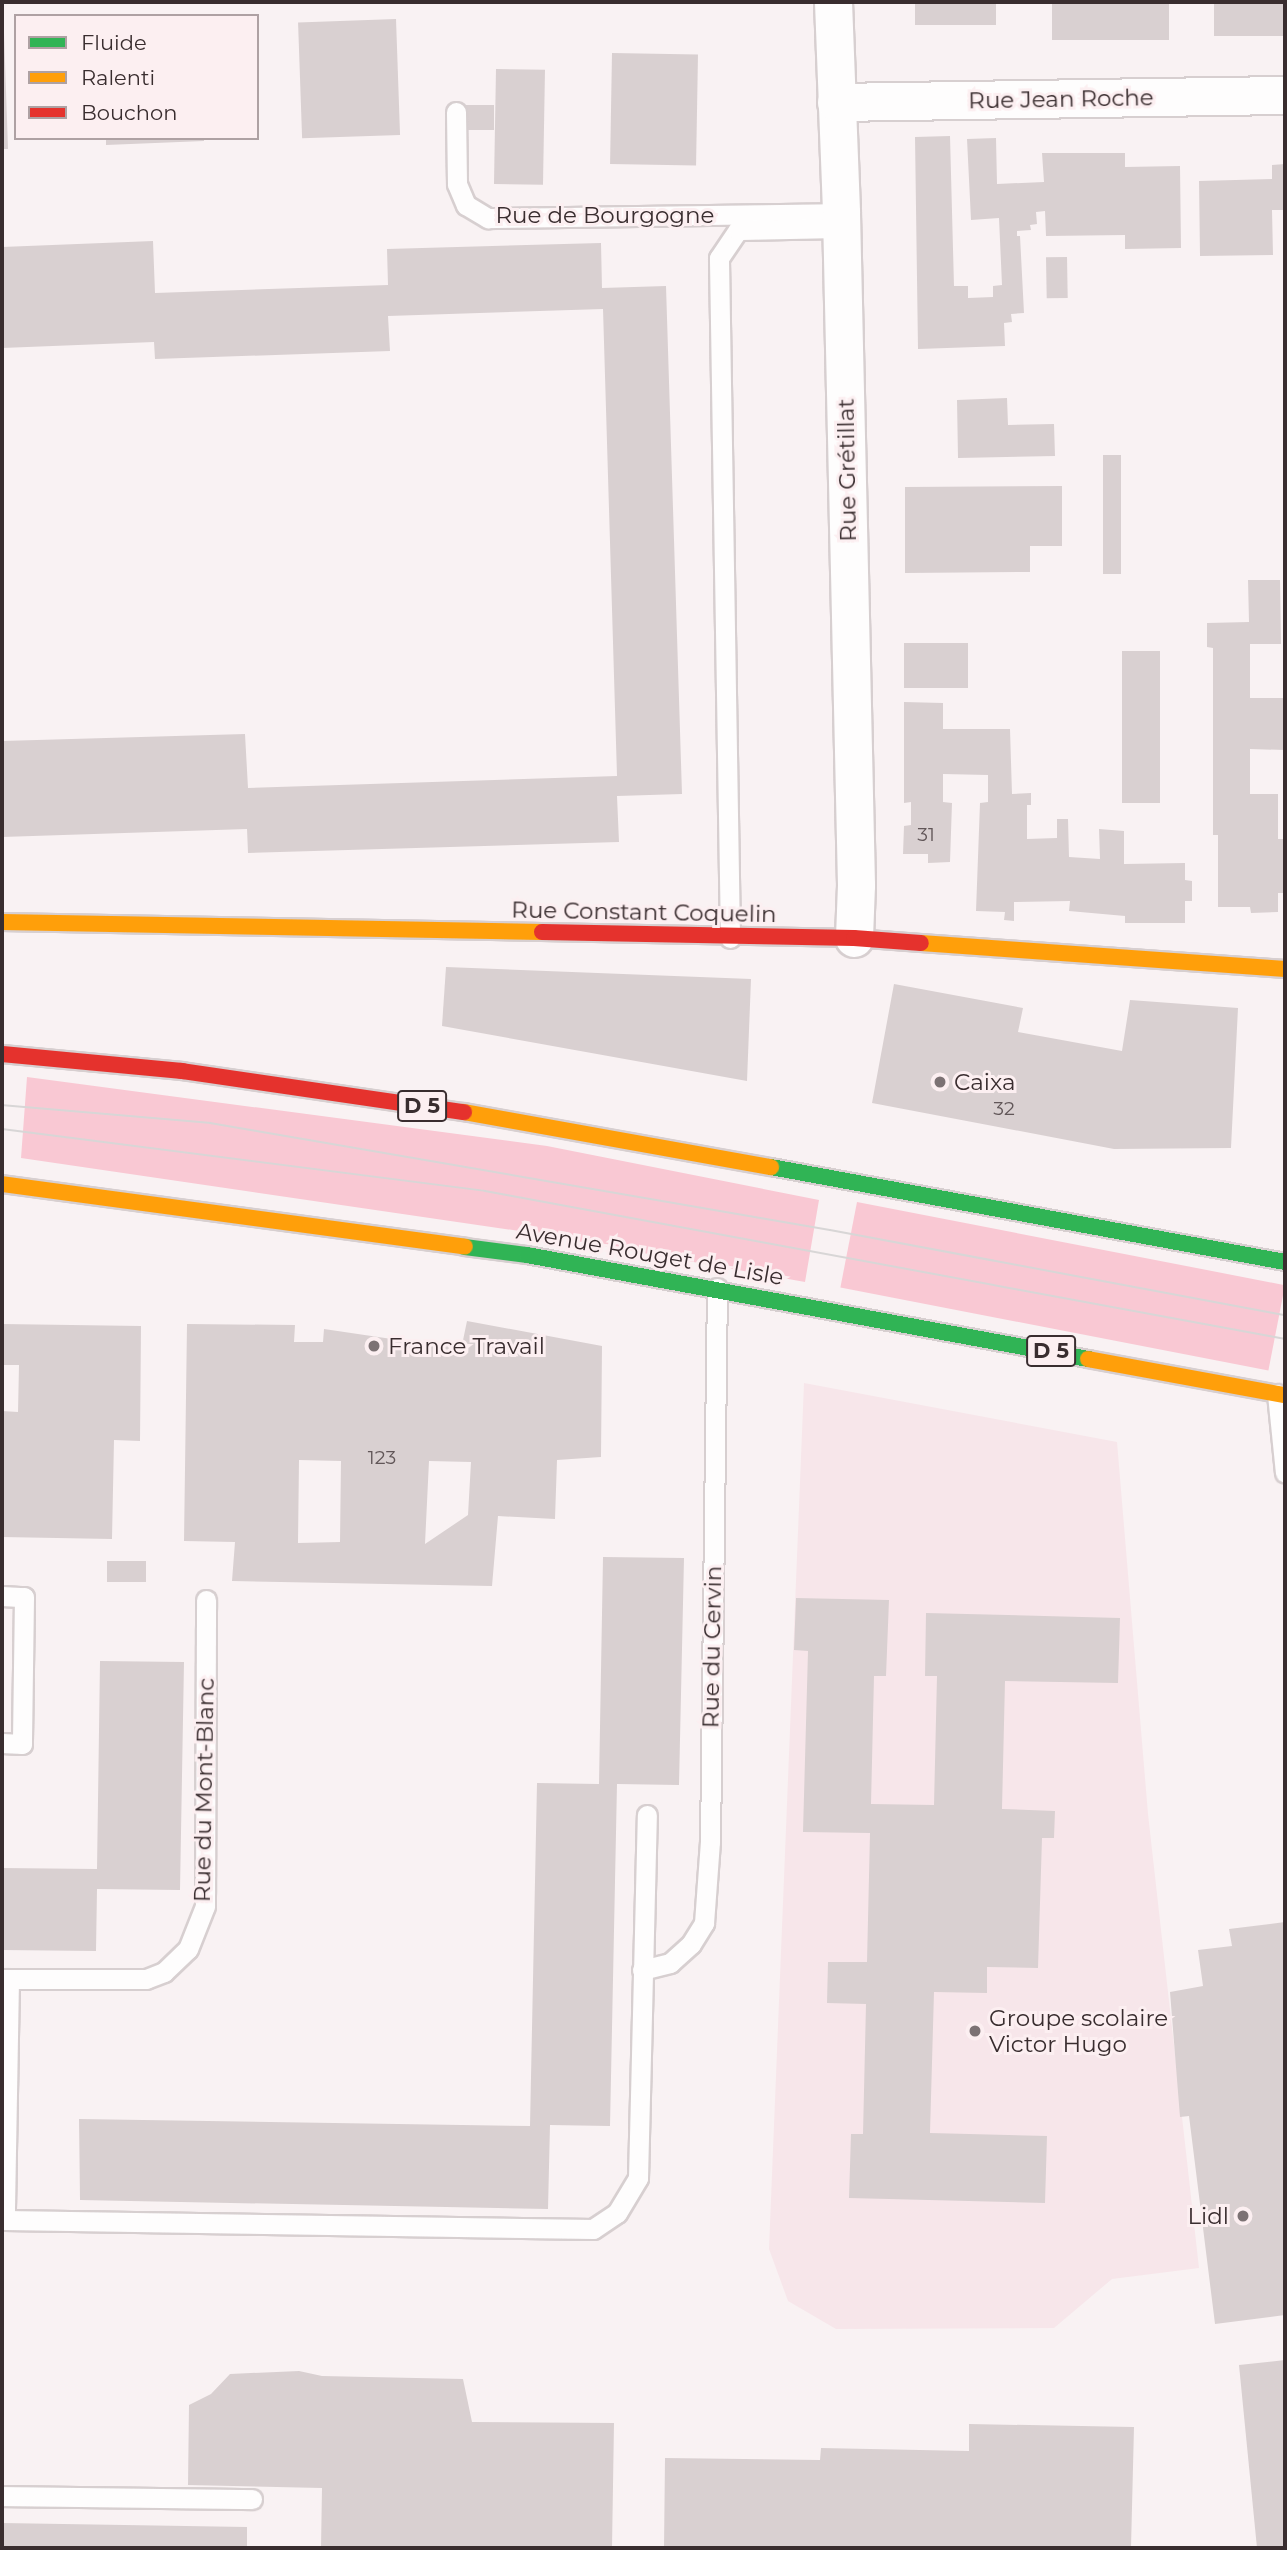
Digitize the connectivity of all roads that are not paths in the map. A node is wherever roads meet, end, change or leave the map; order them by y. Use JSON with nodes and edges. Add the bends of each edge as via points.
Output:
{"nodes":[{"id":1,"x":833,"y":2,"type":"edge"},
{"id":2,"x":1285,"y":95,"type":"edge"},
{"id":3,"x":836,"y":102,"type":"junction"},
{"id":4,"x":456,"y":112,"type":"dead end"},
{"id":5,"x":841,"y":221,"type":"junction"},
{"id":6,"x":2,"y":922,"type":"edge"},
{"id":7,"x":730,"y":938,"type":"junction"},
{"id":8,"x":854,"y":938,"type":"junction"},
{"id":9,"x":1285,"y":969,"type":"edge"},
{"id":10,"x":2,"y":1054,"type":"edge"},
{"id":11,"x":2,"y":1184,"type":"edge"},
{"id":12,"x":1285,"y":1262,"type":"edge"},
{"id":13,"x":717,"y":1288,"type":"junction"},
{"id":14,"x":1281,"y":1394,"type":"edge"},
{"id":15,"x":1285,"y":1474,"type":"edge"},
{"id":16,"x":2,"y":1596,"type":"edge"},
{"id":17,"x":206,"y":1600,"type":"dead end"},
{"id":18,"x":2,"y":1743,"type":"edge"},
{"id":19,"x":647,"y":1815,"type":"dead end"},
{"id":20,"x":642,"y":1970,"type":"junction"},
{"id":21,"x":5,"y":1979,"type":"edge"},
{"id":22,"x":2,"y":2496,"type":"edge"},
{"id":23,"x":251,"y":2499,"type":"dead end"}],
"edges":[{"from":1,"to":3,"type":"street","name":"Rue Grétillat"},
{"from":2,"to":3,"type":"street","name":"Rue Jean Roche"},
{"from":3,"to":5,"type":"street","name":"Rue Grétillat"},
{"from":4,"to":5,"type":"lane","name":"Rue de Bourgogne","via":[[457,184],[466,205],[488,218]]},
{"from":5,"to":7,"type":"lane","via":[[738,230],[719,258]]},
{"from":5,"to":8,"type":"street","name":"Rue Grétillat"},
{"from":6,"to":7,"type":"main road","name":"Rue Constant Coquelin"},
{"from":7,"to":8,"type":"main road","name":"Rue Constant Coquelin"},
{"from":8,"to":9,"type":"main road","name":"Rue Constant Coquelin"},
{"from":10,"to":12,"type":"main road","number":"D 5","via":[[182,1071],[516,1120]]},
{"from":11,"to":13,"type":"main road","name":"Avenue Rouget de Lisle","number":"D 5","via":[[527,1255]]},
{"from":13,"to":14,"type":"main road","name":"Avenue Rouget de Lisle","number":"D 5"},
{"from":13,"to":20,"type":"lane","name":"Rue du Cervin","via":[[710,1842],[704,1923],[691,1944],[670,1963]]},
{"from":14,"to":15,"type":"lane"},
{"from":16,"to":18,"type":"lane","via":[[24,1597],[22,1744]]},
{"from":17,"to":21,"type":"lane","name":"Rue du Mont-Blanc","via":[[205,1906],[188,1949],[164,1972],[146,1979]]},
{"from":19,"to":20,"type":"lane"},
{"from":20,"to":21,"type":"lane","via":[[638,2178],[617,2213],[593,2229],[5,2220]]},
{"from":22,"to":23,"type":"lane"}]}
